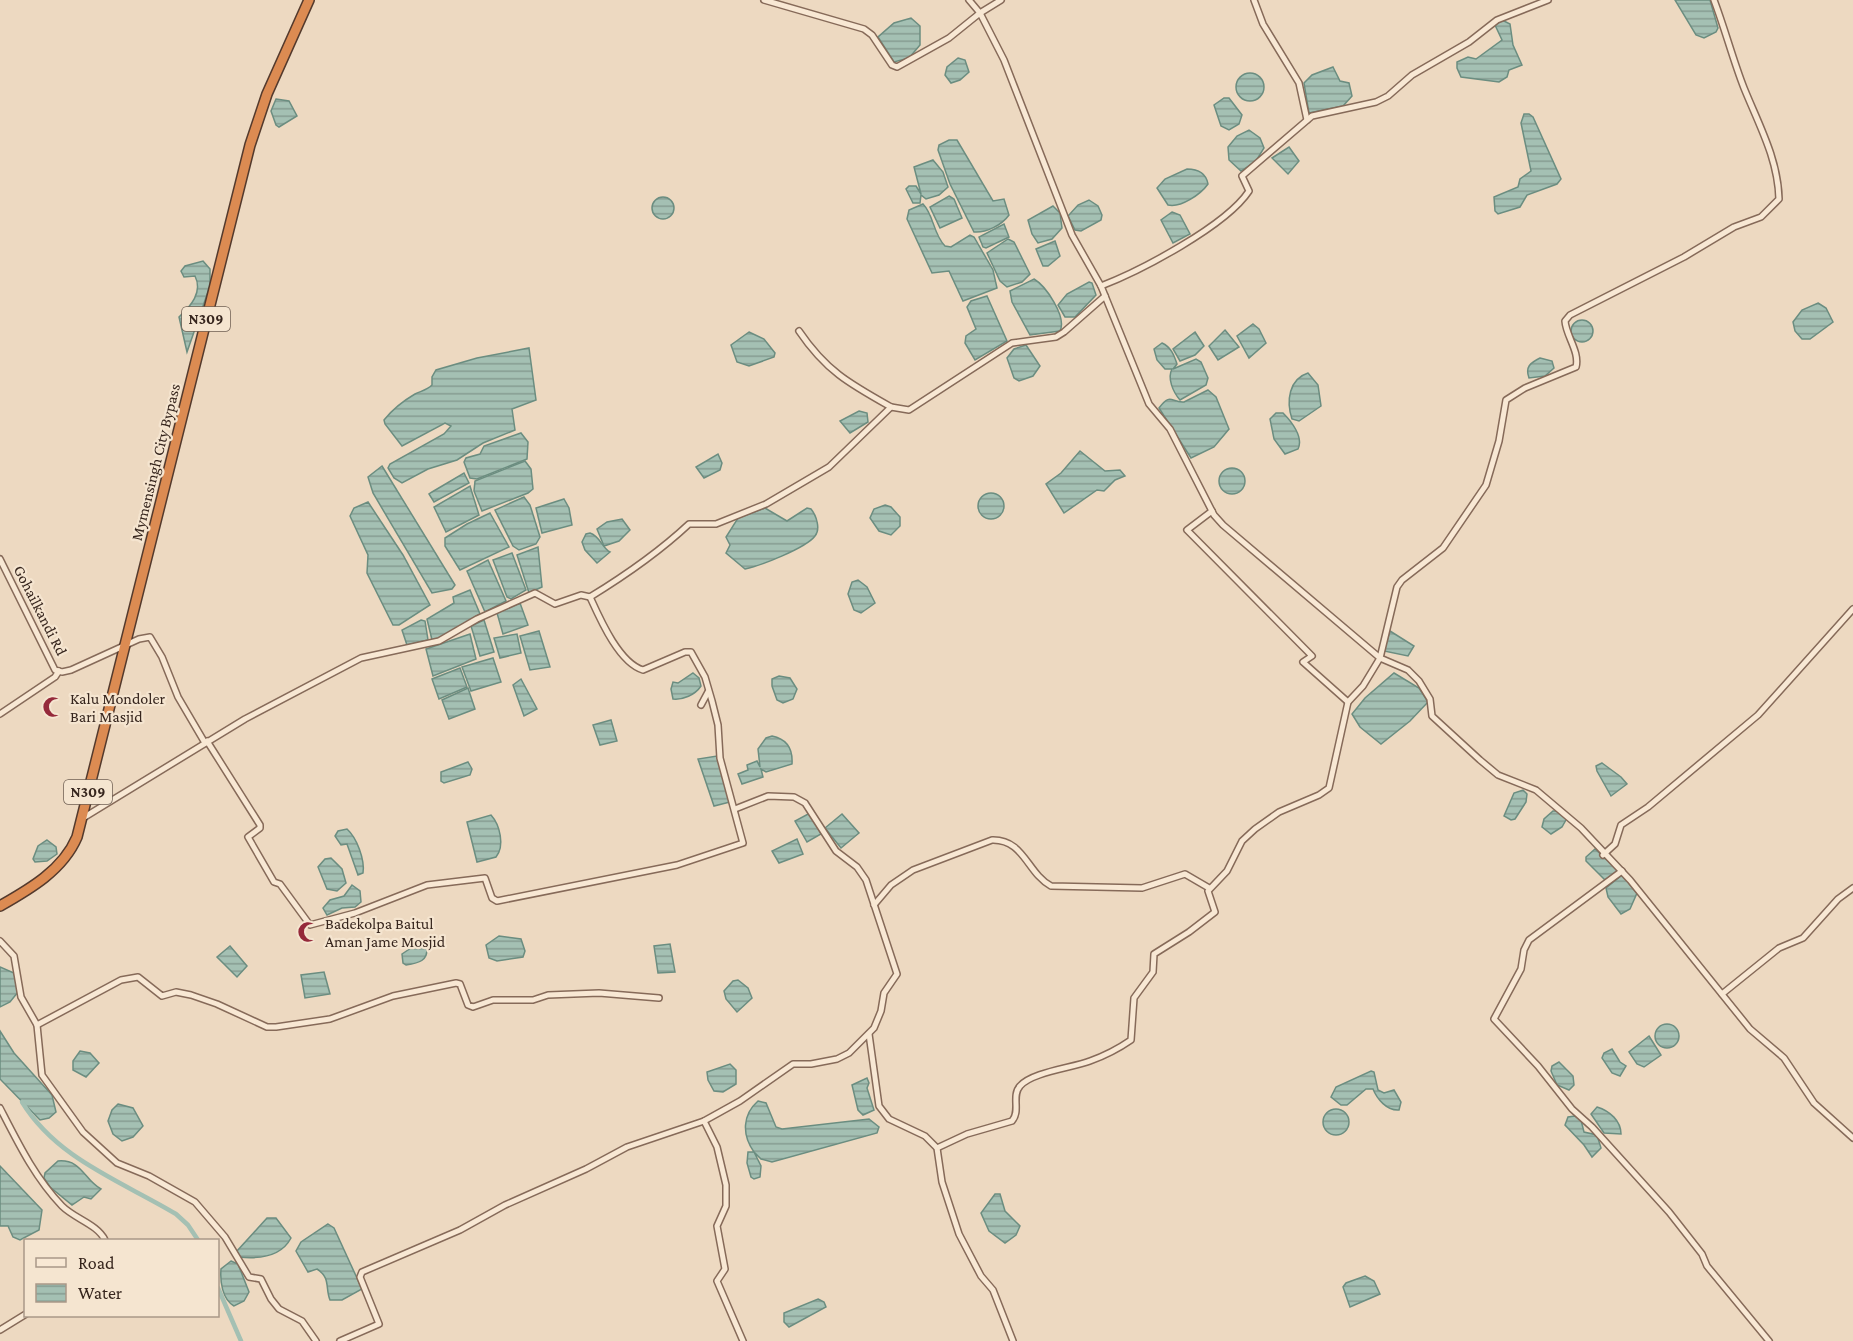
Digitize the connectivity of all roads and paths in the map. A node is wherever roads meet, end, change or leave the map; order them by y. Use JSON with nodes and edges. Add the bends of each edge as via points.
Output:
{"nodes":[{"id":1,"x":309,"y":0,"type":"edge"},
{"id":2,"x":764,"y":0,"type":"edge"},
{"id":3,"x":969,"y":0,"type":"edge"},
{"id":4,"x":1001,"y":0,"type":"edge"},
{"id":5,"x":1254,"y":0,"type":"edge"},
{"id":6,"x":1548,"y":0,"type":"edge"},
{"id":7,"x":1714,"y":0,"type":"edge"},
{"id":8,"x":980,"y":13,"type":"junction"},
{"id":9,"x":1307,"y":120,"type":"junction"},
{"id":10,"x":1101,"y":286,"type":"junction"},
{"id":11,"x":1105,"y":296,"type":"junction"},
{"id":12,"x":800,"y":331,"type":"dead end"},
{"id":13,"x":891,"y":407,"type":"junction"},
{"id":14,"x":1212,"y":511,"type":"junction"},
{"id":15,"x":0,"y":559,"type":"edge"},
{"id":16,"x":590,"y":597,"type":"junction"},
{"id":17,"x":1853,"y":609,"type":"edge"},
{"id":18,"x":124,"y":645,"type":"junction"},
{"id":19,"x":1380,"y":658,"type":"junction"},
{"id":20,"x":59,"y":671,"type":"junction"},
{"id":21,"x":709,"y":691,"type":"junction"},
{"id":22,"x":1348,"y":702,"type":"junction"},
{"id":23,"x":701,"y":705,"type":"dead end"},
{"id":24,"x":0,"y":714,"type":"edge"},
{"id":25,"x":206,"y":742,"type":"junction"},
{"id":26,"x":735,"y":809,"type":"junction"},
{"id":27,"x":83,"y":818,"type":"junction"},
{"id":28,"x":1604,"y":855,"type":"junction"},
{"id":29,"x":1622,"y":872,"type":"junction"},
{"id":30,"x":1209,"y":888,"type":"junction"},
{"id":31,"x":1853,"y":888,"type":"edge"},
{"id":32,"x":874,"y":905,"type":"junction"},
{"id":33,"x":0,"y":906,"type":"edge"},
{"id":34,"x":0,"y":941,"type":"edge"},
{"id":35,"x":1722,"y":994,"type":"junction"},
{"id":36,"x":659,"y":998,"type":"dead end"},
{"id":37,"x":37,"y":1025,"type":"junction"},
{"id":38,"x":869,"y":1034,"type":"junction"},
{"id":39,"x":0,"y":1108,"type":"edge"},
{"id":40,"x":704,"y":1121,"type":"junction"},
{"id":41,"x":1853,"y":1138,"type":"edge"},
{"id":42,"x":937,"y":1149,"type":"junction"},
{"id":43,"x":104,"y":1239,"type":"edge"},
{"id":44,"x":24,"y":1315,"type":"edge"},
{"id":45,"x":0,"y":1330,"type":"edge"},
{"id":46,"x":316,"y":1341,"type":"edge"},
{"id":47,"x":340,"y":1341,"type":"edge"},
{"id":48,"x":743,"y":1341,"type":"edge"},
{"id":49,"x":1013,"y":1341,"type":"edge"},
{"id":50,"x":1769,"y":1341,"type":"edge"}],
"edges":[{"from":1,"to":18,"type":"highway","name":"Mymensingh City Bypass","number":"N309","via":[[267,94],[250,145]]},
{"from":2,"to":8,"type":"street","via":[[864,29],[897,67],[949,38]]},
{"from":3,"to":8,"type":"street"},
{"from":4,"to":8,"type":"street"},
{"from":5,"to":9,"type":"street","via":[[1267,32],[1299,83]]},
{"from":6,"to":9,"type":"street","via":[[1497,20],[1376,102]]},
{"from":7,"to":19,"type":"street","via":[[1743,86],[1772,154],[1779,178],[1779,199],[1761,217],[1734,227],[1570,315],[1565,329],[1576,367],[1506,400],[1486,485],[1443,548],[1397,587]]},
{"from":8,"to":10,"type":"street","via":[[1004,60],[1072,235]]},
{"from":9,"to":10,"type":"street","via":[[1242,176],[1249,190],[1204,231]]},
{"from":10,"to":11,"type":"street"},
{"from":11,"to":13,"type":"street","via":[[1056,337],[1012,343],[909,410]]},
{"from":11,"to":14,"type":"street","via":[[1149,404],[1170,429]]},
{"from":12,"to":13,"type":"street","via":[[816,356],[837,375]]},
{"from":13,"to":16,"type":"street","via":[[830,467],[766,504],[716,524],[689,524],[646,563]]},
{"from":14,"to":19,"type":"street","via":[[1223,525]]},
{"from":14,"to":22,"type":"street","via":[[1192,524],[1188,532],[1312,656],[1303,662]]},
{"from":15,"to":20,"type":"street","name":"Gohailkandi Rd","via":[[55,670]]},
{"from":16,"to":21,"type":"street","via":[[613,641],[634,668],[643,670],[691,652]]},
{"from":16,"to":25,"type":"street","via":[[581,595],[555,604],[535,593],[439,641],[361,658]]},
{"from":17,"to":28,"type":"street","via":[[1758,715],[1622,825]]},
{"from":18,"to":20,"type":"street","name":"Gohailkandi Rd","via":[[71,670]]},
{"from":18,"to":25,"type":"street","name":"Gohailkandi Rd","via":[[150,637],[178,698]]},
{"from":18,"to":27,"type":"highway","name":"Mymensingh City Bypass","number":"N309"},
{"from":19,"to":22,"type":"street"},
{"from":19,"to":28,"type":"street","via":[[1408,670],[1425,688],[1432,716],[1480,760],[1498,775],[1544,796],[1573,820]]},
{"from":20,"to":24,"type":"street"},
{"from":21,"to":23,"type":"street"},
{"from":21,"to":26,"type":"street","via":[[718,725],[720,758]]},
{"from":22,"to":30,"type":"street","via":[[1329,788],[1279,812],[1255,829],[1242,841],[1227,871]]},
{"from":25,"to":26,"type":"street","via":[[260,825],[248,837],[274,882],[280,884],[310,925],[355,913],[427,885],[485,878],[492,898],[497,901],[677,865],[742,843]]},
{"from":25,"to":27,"type":"street"},
{"from":26,"to":32,"type":"street","via":[[768,796],[794,797],[805,803],[836,851],[857,867],[866,880]]},
{"from":27,"to":33,"type":"highway","name":"Mymensingh City Bypass","number":"N309","via":[[65,858]]},
{"from":28,"to":29,"type":"street"},
{"from":29,"to":35,"type":"street"},
{"from":29,"to":50,"type":"street","via":[[1529,940],[1521,969],[1494,1019],[1669,1212],[1707,1266]]},
{"from":30,"to":32,"type":"street","via":[[1185,874],[1142,888],[1051,886],[1017,847],[992,840],[913,870],[891,885]]},
{"from":30,"to":42,"type":"street","via":[[1215,912],[1154,954],[1153,972],[1134,998],[1131,1040],[1089,1062],[1023,1084],[1016,1094],[1016,1115],[1012,1121],[967,1134]]},
{"from":31,"to":35,"type":"street","via":[[1803,938],[1779,948]]},
{"from":32,"to":38,"type":"street","via":[[897,974],[884,993],[881,1011]]},
{"from":34,"to":37,"type":"street","via":[[14,956],[21,997]]},
{"from":35,"to":41,"type":"street","via":[[1750,1029],[1784,1058],[1814,1103]]},
{"from":36,"to":37,"type":"street","via":[[599,993],[548,995],[533,1000],[493,1000],[473,1007],[456,983],[393,996],[330,1019],[267,1027],[197,997],[176,992],[162,996],[138,977],[121,980]]},
{"from":37,"to":46,"type":"street","via":[[42,1074],[83,1132],[117,1163],[195,1202],[225,1237],[249,1277],[261,1280],[275,1304],[302,1321]]},
{"from":38,"to":40,"type":"street","via":[[837,1059],[793,1064]]},
{"from":38,"to":42,"type":"street","via":[[879,1106],[889,1119],[924,1136]]},
{"from":39,"to":43,"type":"street","via":[[39,1179],[74,1217]]},
{"from":40,"to":47,"type":"street","via":[[640,1141],[460,1230],[362,1272],[360,1276],[379,1324]]},
{"from":40,"to":48,"type":"street","via":[[717,1147],[726,1185],[726,1206],[717,1226],[725,1269],[717,1281]]},
{"from":42,"to":49,"type":"street","via":[[942,1182],[959,1234],[993,1290]]},
{"from":44,"to":45,"type":"street"}]}
